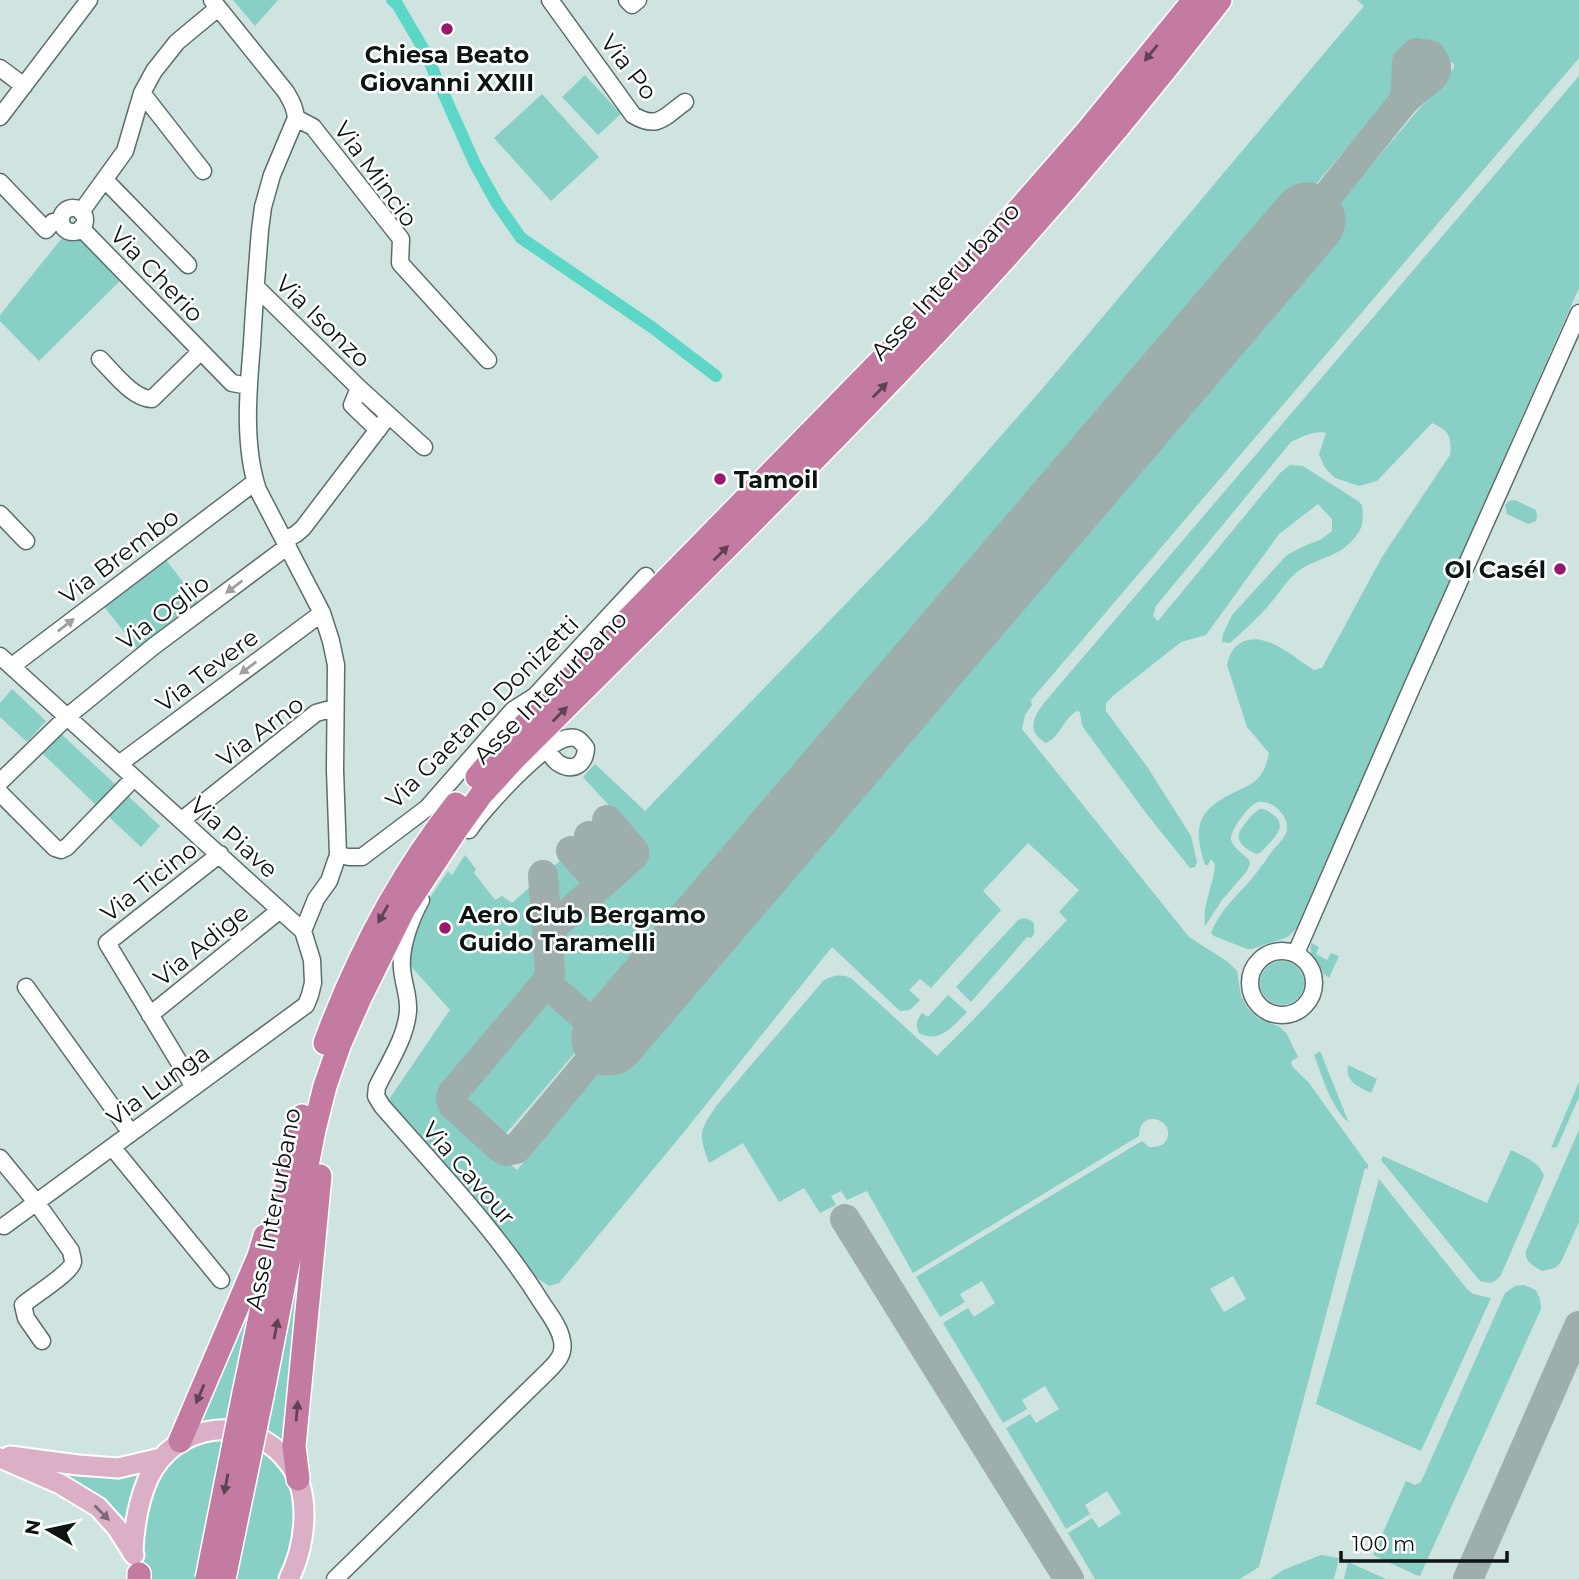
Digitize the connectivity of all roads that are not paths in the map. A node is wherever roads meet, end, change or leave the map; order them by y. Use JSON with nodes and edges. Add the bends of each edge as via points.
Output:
{"nodes":[{"id":1,"x":89,"y":0,"type":"edge"},
{"id":2,"x":550,"y":0,"type":"edge"},
{"id":3,"x":627,"y":0,"type":"edge"},
{"id":4,"x":638,"y":0,"type":"edge"},
{"id":5,"x":1194,"y":0,"type":"edge"},
{"id":6,"x":1220,"y":0,"type":"edge"},
{"id":7,"x":215,"y":4,"type":"edge"},
{"id":8,"x":0,"y":68,"type":"edge"},
{"id":9,"x":24,"y":86,"type":"junction"},
{"id":10,"x":142,"y":93,"type":"junction"},
{"id":11,"x":685,"y":102,"type":"dead end"},
{"id":12,"x":0,"y":117,"type":"edge"},
{"id":13,"x":296,"y":118,"type":"junction"},
{"id":14,"x":203,"y":171,"type":"dead end"},
{"id":15,"x":105,"y":180,"type":"junction"},
{"id":16,"x":0,"y":182,"type":"edge"},
{"id":17,"x":81,"y":212,"type":"junction"},
{"id":18,"x":61,"y":224,"type":"junction"},
{"id":19,"x":81,"y":228,"type":"junction"},
{"id":20,"x":188,"y":265,"type":"dead end"},
{"id":21,"x":256,"y":287,"type":"junction"},
{"id":22,"x":1579,"y":313,"type":"edge"},
{"id":23,"x":200,"y":352,"type":"junction"},
{"id":24,"x":100,"y":359,"type":"dead end"},
{"id":25,"x":488,"y":360,"type":"dead end"},
{"id":26,"x":248,"y":386,"type":"junction"},
{"id":27,"x":359,"y":388,"type":"junction"},
{"id":28,"x":389,"y":415,"type":"junction"},
{"id":29,"x":378,"y":430,"type":"junction"},
{"id":30,"x":424,"y":447,"type":"dead end"},
{"id":31,"x":255,"y":482,"type":"junction"},
{"id":32,"x":0,"y":514,"type":"edge"},
{"id":33,"x":26,"y":541,"type":"dead end"},
{"id":34,"x":287,"y":543,"type":"junction"},
{"id":35,"x":646,"y":576,"type":"dead end"},
{"id":36,"x":323,"y":613,"type":"junction"},
{"id":37,"x":5,"y":663,"type":"edge"},
{"id":38,"x":334,"y":708,"type":"junction"},
{"id":39,"x":68,"y":716,"type":"junction"},
{"id":40,"x":547,"y":750,"type":"dead end"},
{"id":41,"x":119,"y":764,"type":"junction"},
{"id":42,"x":134,"y":778,"type":"junction"},
{"id":43,"x":0,"y":782,"type":"edge"},
{"id":44,"x":0,"y":793,"type":"edge"},
{"id":45,"x":182,"y":820,"type":"junction"},
{"id":46,"x":220,"y":854,"type":"junction"},
{"id":47,"x":338,"y":855,"type":"junction"},
{"id":48,"x":280,"y":910,"type":"junction"},
{"id":49,"x":303,"y":931,"type":"junction"},
{"id":50,"x":386,"y":945,"type":"junction"},
{"id":51,"x":1296,"y":953,"type":"junction"},
{"id":52,"x":26,"y":986,"type":"dead end"},
{"id":53,"x":150,"y":1015,"type":"junction"},
{"id":54,"x":194,"y":1087,"type":"junction"},
{"id":55,"x":131,"y":1133,"type":"junction"},
{"id":56,"x":112,"y":1147,"type":"junction"},
{"id":57,"x":0,"y":1158,"type":"edge"},
{"id":58,"x":285,"y":1197,"type":"junction"},
{"id":59,"x":36,"y":1202,"type":"junction"},
{"id":60,"x":4,"y":1226,"type":"dead end"},
{"id":61,"x":221,"y":1280,"type":"dead end"},
{"id":62,"x":43,"y":1341,"type":"dead end"},
{"id":63,"x":253,"y":1395,"type":"junction"},
{"id":64,"x":180,"y":1441,"type":"junction"},
{"id":65,"x":0,"y":1456,"type":"edge"},
{"id":66,"x":161,"y":1458,"type":"junction"},
{"id":67,"x":298,"y":1479,"type":"junction"},
{"id":68,"x":138,"y":1571,"type":"edge"},
{"id":69,"x":296,"y":1573,"type":"edge"},
{"id":70,"x":207,"y":1579,"type":"edge"},
{"id":71,"x":224,"y":1579,"type":"edge"},
{"id":72,"x":335,"y":1579,"type":"edge"}],
"edges":[{"from":1,"to":9,"type":"street"},
{"from":2,"to":11,"type":"street","name":"Via Po","via":[[633,115],[655,123]]},
{"from":3,"to":4,"type":"street","via":[[632,5]]},
{"from":5,"to":58,"type":"highway","name":"Asse Interurbano","one_way":true,"via":[[939,302],[501,749],[447,816],[383,912],[337,1008],[300,1122]]},
{"from":50,"to":6,"type":"highway","name":"Asse Interurbano","one_way":true,"via":[[404,909],[481,794],[953,315],[1065,190]]},
{"from":7,"to":10,"type":"street","via":[[177,42]]},
{"from":7,"to":13,"type":"street","via":[[286,92]]},
{"from":8,"to":9,"type":"street"},
{"from":9,"to":12,"type":"street"},
{"from":10,"to":14,"type":"street"},
{"from":10,"to":15,"type":"street","via":[[125,151]]},
{"from":13,"to":21,"type":"street","via":[[263,207]]},
{"from":13,"to":25,"type":"street","name":"Via Mincio","via":[[313,127],[401,239],[400,263]]},
{"from":15,"to":17,"type":"street"},
{"from":15,"to":20,"type":"street"},
{"from":16,"to":18,"type":"street","via":[[46,230],[53,222]]},
{"from":17,"to":18,"type":"street","via":[[69,209]]},
{"from":17,"to":19,"type":"street"},
{"from":18,"to":19,"type":"street","via":[[70,232]]},
{"from":19,"to":23,"type":"street","name":"Via Cherio"},
{"from":21,"to":26,"type":"street"},
{"from":21,"to":27,"type":"street","name":"Via Isonzo"},
{"from":22,"to":51,"type":"street"},
{"from":23,"to":24,"type":"street","name":"Via Cherio","via":[[152,399],[135,394]]},
{"from":23,"to":26,"type":"street","name":"Via Cherio","via":[[232,383]]},
{"from":26,"to":31,"type":"street"},
{"from":27,"to":28,"type":"street","name":"Via Isonzo"},
{"from":27,"to":29,"type":"street","name":"Via Isonzo","via":[[352,405]]},
{"from":28,"to":29,"type":"street"},
{"from":28,"to":30,"type":"street","name":"Via Isonzo"},
{"from":29,"to":34,"type":"street"},
{"from":31,"to":34,"type":"street"},
{"from":37,"to":31,"type":"street","name":"Via Brembo","one_way":true},
{"from":32,"to":33,"type":"street"},
{"from":34,"to":36,"type":"street"},
{"from":34,"to":39,"type":"street","name":"Via Oglio","one_way":true},
{"from":35,"to":47,"type":"street","name":"Via Gaetano Donizetti","via":[[535,696],[513,710],[427,808],[362,857]]},
{"from":36,"to":38,"type":"street","via":[[336,665]]},
{"from":36,"to":41,"type":"street","name":"Via Tevere","one_way":true},
{"from":37,"to":39,"type":"street","name":"Via Piave"},
{"from":38,"to":45,"type":"street","name":"Via Arno","via":[[316,713]]},
{"from":38,"to":47,"type":"street"},
{"from":39,"to":41,"type":"street","name":"Via Piave"},
{"from":39,"to":43,"type":"street"},
{"from":40,"to":72,"type":"street","name":"Via Cavour","via":[[472,824],[414,914],[402,968],[408,1014],[376,1097],[527,1279],[559,1331],[563,1351],[547,1373]]},
{"from":41,"to":42,"type":"street","name":"Via Piave"},
{"from":42,"to":44,"type":"street","via":[[61,850]]},
{"from":42,"to":45,"type":"street","name":"Via Piave"},
{"from":45,"to":46,"type":"street","name":"Via Piave"},
{"from":46,"to":48,"type":"street","name":"Via Piave"},
{"from":46,"to":53,"type":"street","name":"Via Ticino","via":[[107,943]]},
{"from":47,"to":49,"type":"street","via":[[330,881],[316,899]]},
{"from":48,"to":49,"type":"street","name":"Via Piave"},
{"from":48,"to":53,"type":"street","name":"Via Adige"},
{"from":49,"to":54,"type":"street","name":"Via Lunga","via":[[313,984],[306,1005]]},
{"from":63,"to":50,"type":"highway","name":"Asse Interurbano","one_way":true,"via":[[325,1086]]},
{"from":67,"to":50,"type":"highway","one_way":true,"via":[[294,1446],[324,1132],[348,1047],[384,963]]},
{"from":51,"to":51,"type":"street","via":[[1270,953],[1255,966],[1251,988],[1267,1011],[1288,1014],[1301,1009],[1311,997],[1312,969]]},
{"from":52,"to":55,"type":"street"},
{"from":53,"to":54,"type":"street","name":"Via Ticino"},
{"from":54,"to":55,"type":"street","name":"Via Lunga"},
{"from":55,"to":56,"type":"street","name":"Via Lunga"},
{"from":56,"to":59,"type":"street","name":"Via Lunga"},
{"from":56,"to":61,"type":"street"},
{"from":57,"to":59,"type":"street"},
{"from":58,"to":63,"type":"highway","name":"Asse Interurbano"},
{"from":58,"to":64,"type":"highway","one_way":true,"via":[[272,1212]]},
{"from":59,"to":60,"type":"street","name":"Via Lunga"},
{"from":59,"to":62,"type":"street","via":[[73,1259],[67,1272],[23,1305],[26,1318]]},
{"from":63,"to":70,"type":"highway","name":"Asse Interurbano","one_way":true,"bridge":true},
{"from":63,"to":71,"type":"highway","name":"Asse Interurbano","bridge":true},
{"from":64,"to":66,"type":"main road"},
{"from":64,"to":67,"type":"main road","via":[[212,1429],[247,1433],[273,1447]]},
{"from":65,"to":66,"type":"main road","via":[[118,1468]]},
{"from":65,"to":68,"type":"main road","one_way":true,"via":[[98,1507],[117,1528]]},
{"from":66,"to":68,"type":"main road","via":[[149,1478],[134,1528]]},
{"from":67,"to":69,"type":"main road","via":[[304,1524]]}]}
